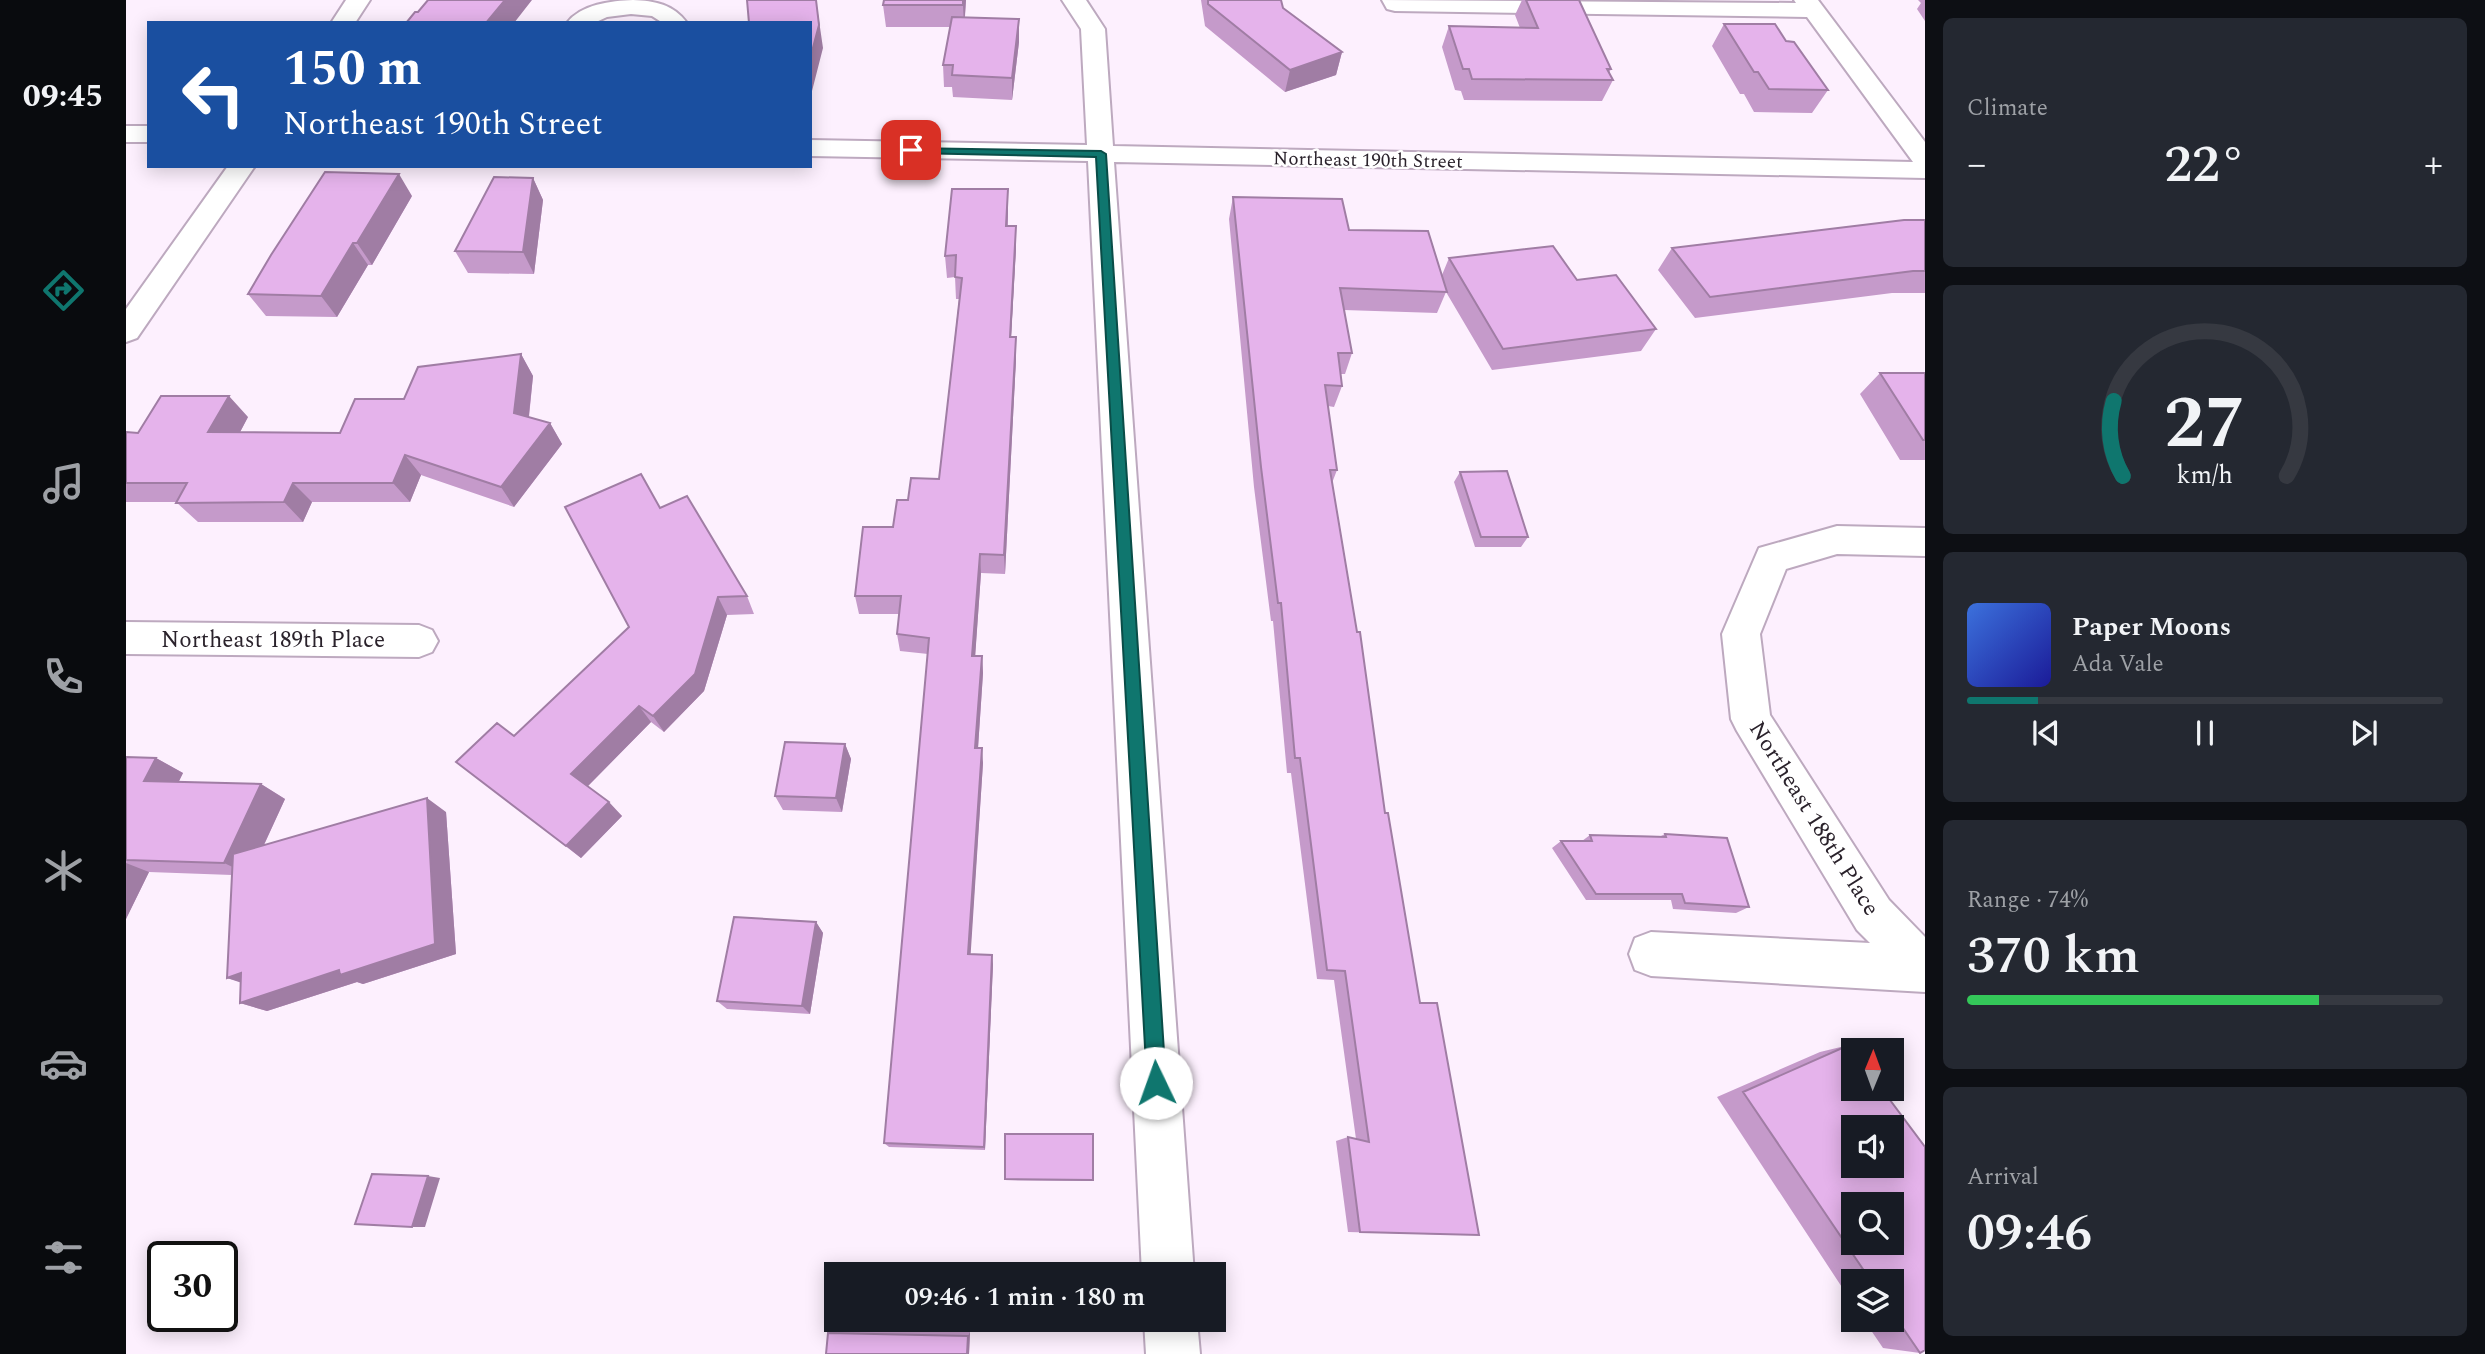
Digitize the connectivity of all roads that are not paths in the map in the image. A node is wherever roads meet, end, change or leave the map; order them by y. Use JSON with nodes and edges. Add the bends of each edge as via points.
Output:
{"nodes":[{"id":1,"x":358,"y":0,"type":"edge"},
{"id":2,"x":1074,"y":0,"type":"edge"},
{"id":3,"x":1394,"y":0,"type":"edge"},
{"id":4,"x":1810,"y":5,"type":"edge"},
{"id":5,"x":343,"y":21,"type":"edge"},
{"id":6,"x":581,"y":21,"type":"edge"},
{"id":7,"x":674,"y":21,"type":"edge"},
{"id":8,"x":126,"y":134,"type":"edge"},
{"id":9,"x":147,"y":134,"type":"edge"},
{"id":10,"x":812,"y":148,"type":"edge"},
{"id":11,"x":1101,"y":154,"type":"junction"},
{"id":12,"x":1925,"y":160,"type":"edge"},
{"id":13,"x":241,"y":168,"type":"edge"},
{"id":14,"x":1925,"y":170,"type":"edge"},
{"id":15,"x":126,"y":331,"type":"edge"},
{"id":16,"x":1925,"y":542,"type":"edge"},
{"id":17,"x":126,"y":638,"type":"edge"},
{"id":18,"x":419,"y":641,"type":"dead end"},
{"id":19,"x":1651,"y":954,"type":"dead end"},
{"id":20,"x":1925,"y":969,"type":"edge"},
{"id":21,"x":1167,"y":1262,"type":"edge"},
{"id":22,"x":1172,"y":1332,"type":"edge"},
{"id":23,"x":1173,"y":1354,"type":"edge"}],
"edges":[{"from":1,"to":5,"type":"street"},
{"from":2,"to":11,"type":"street","via":[[1093,29]]},
{"from":3,"to":4,"type":"street","via":[[1395,5]]},
{"from":4,"to":12,"type":"street"},
{"from":6,"to":7,"type":"street","via":[[603,7],[636,1],[663,7]]},
{"from":8,"to":9,"type":"street"},
{"from":10,"to":11,"type":"street","name":"Northeast 190th Street"},
{"from":11,"to":14,"type":"street","name":"Northeast 190th Street"},
{"from":11,"to":21,"type":"street"},
{"from":13,"to":15,"type":"street"},
{"from":16,"to":20,"type":"street","name":"Northeast 188th Place","via":[[1837,540],[1772,558],[1741,634],[1751,719],[1873,915]]},
{"from":17,"to":18,"type":"street","name":"Northeast 189th Place"},
{"from":19,"to":20,"type":"street"},
{"from":22,"to":23,"type":"street"}]}
